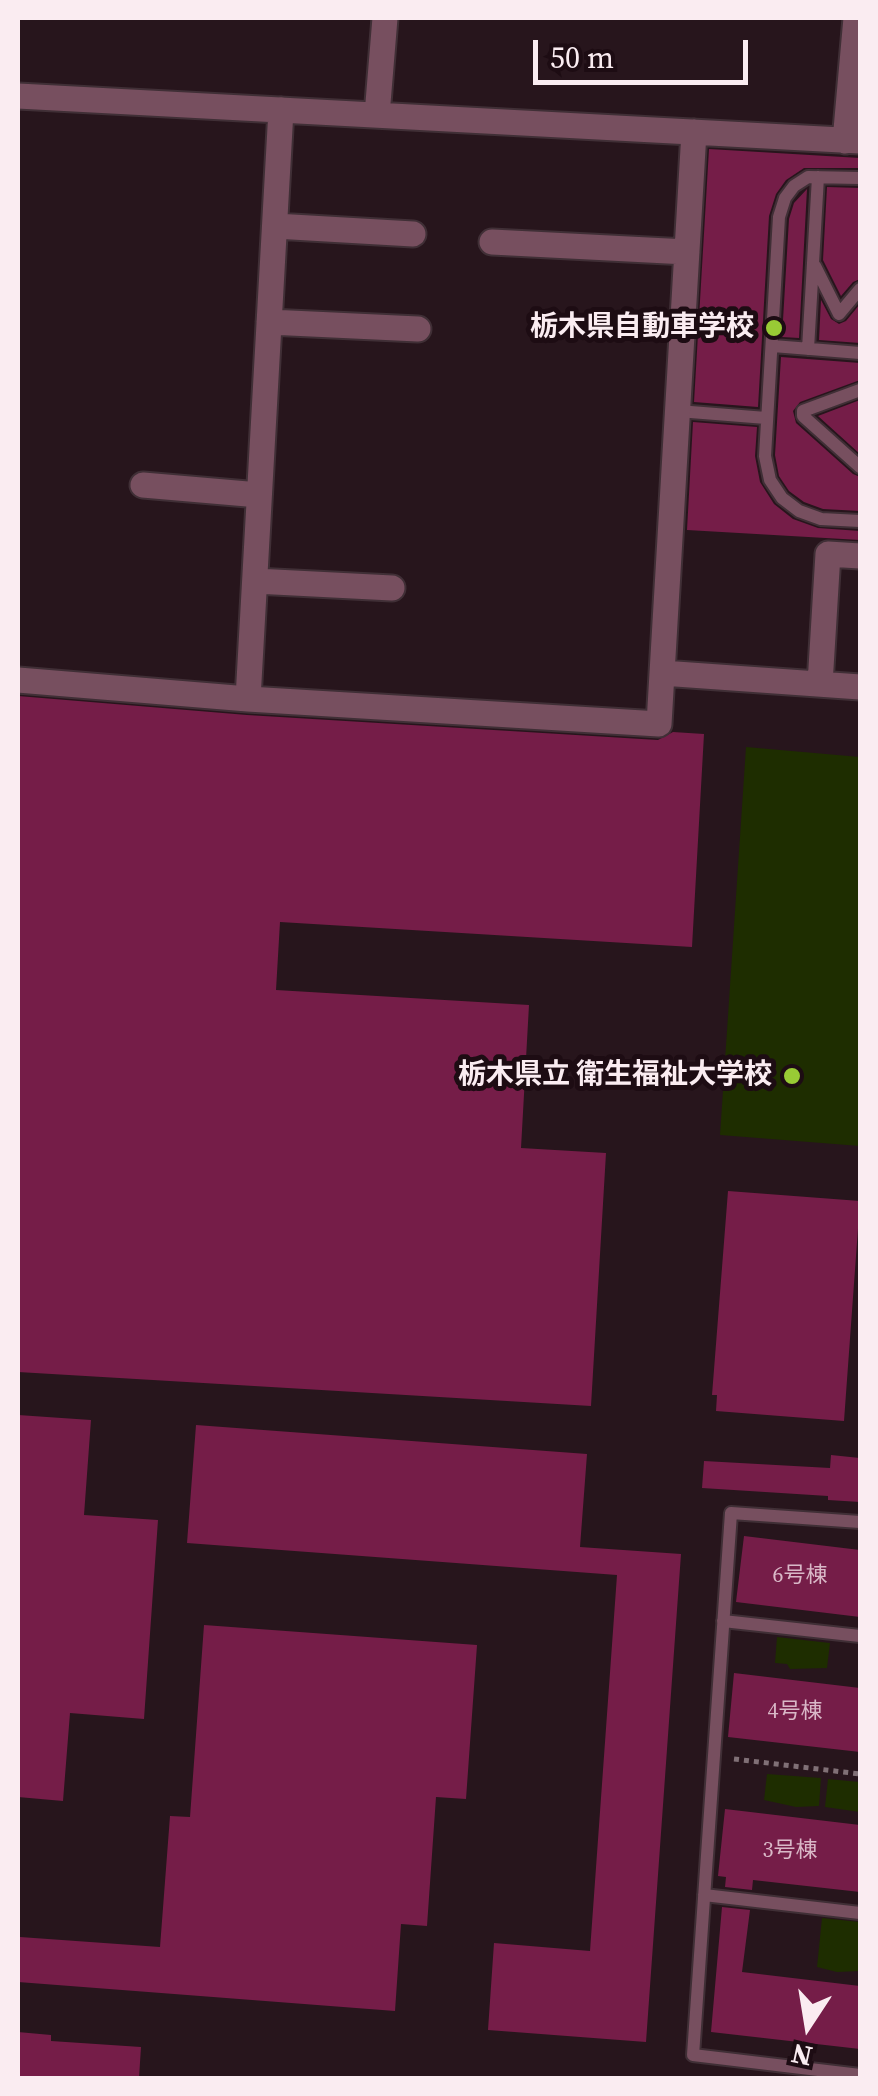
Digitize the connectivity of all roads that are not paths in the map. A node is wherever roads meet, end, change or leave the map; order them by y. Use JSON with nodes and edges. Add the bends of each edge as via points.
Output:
{"nodes":[{"id":1,"x":385,"y":18,"type":"edge"},
{"id":2,"x":856,"y":18,"type":"edge"},
{"id":3,"x":18,"y":96,"type":"edge"},
{"id":4,"x":281,"y":110,"type":"junction"},
{"id":5,"x":378,"y":115,"type":"junction"},
{"id":6,"x":694,"y":132,"type":"junction"},
{"id":7,"x":853,"y":141,"type":"edge"},
{"id":8,"x":818,"y":177,"type":"junction"},
{"id":9,"x":860,"y":178,"type":"edge"},
{"id":10,"x":275,"y":226,"type":"junction"},
{"id":11,"x":413,"y":234,"type":"dead end"},
{"id":12,"x":492,"y":242,"type":"dead end"},
{"id":13,"x":688,"y":252,"type":"junction"},
{"id":14,"x":813,"y":262,"type":"junction"},
{"id":15,"x":860,"y":289,"type":"edge"},
{"id":16,"x":268,"y":322,"type":"junction"},
{"id":17,"x":418,"y":329,"type":"dead end"},
{"id":18,"x":772,"y":346,"type":"junction"},
{"id":19,"x":808,"y":348,"type":"junction"},
{"id":20,"x":860,"y":352,"type":"edge"},
{"id":21,"x":860,"y":390,"type":"edge"},
{"id":22,"x":678,"y":411,"type":"junction"},
{"id":23,"x":766,"y":418,"type":"junction"},
{"id":24,"x":860,"y":466,"type":"edge"},
{"id":25,"x":143,"y":485,"type":"dead end"},
{"id":26,"x":259,"y":495,"type":"junction"},
{"id":27,"x":860,"y":522,"type":"edge"},
{"id":28,"x":860,"y":556,"type":"edge"},
{"id":29,"x":255,"y":580,"type":"junction"},
{"id":30,"x":392,"y":588,"type":"dead end"},
{"id":31,"x":662,"y":673,"type":"junction"},
{"id":32,"x":18,"y":680,"type":"edge"},
{"id":33,"x":820,"y":684,"type":"junction"},
{"id":34,"x":860,"y":687,"type":"edge"},
{"id":35,"x":248,"y":698,"type":"junction"},
{"id":36,"x":860,"y":1522,"type":"edge"},
{"id":37,"x":724,"y":1621,"type":"junction"},
{"id":38,"x":860,"y":1636,"type":"edge"},
{"id":39,"x":714,"y":1757,"type":"junction"},
{"id":40,"x":731,"y":1759,"type":"road end"},
{"id":41,"x":704,"y":1896,"type":"junction"},
{"id":42,"x":860,"y":1914,"type":"edge"},
{"id":43,"x":860,"y":2075,"type":"edge"}],
"edges":[{"from":1,"to":5,"type":"street"},
{"from":2,"to":7,"type":"street"},
{"from":3,"to":4,"type":"street"},
{"from":4,"to":5,"type":"street"},
{"from":4,"to":10,"type":"street"},
{"from":5,"to":6,"type":"street"},
{"from":6,"to":7,"type":"street"},
{"from":6,"to":13,"type":"street"},
{"from":8,"to":9,"type":"lane"},
{"from":8,"to":14,"type":"lane"},
{"from":8,"to":18,"type":"lane","via":[[794,186],[779,217]]},
{"from":10,"to":11,"type":"street"},
{"from":10,"to":16,"type":"street"},
{"from":12,"to":13,"type":"street"},
{"from":13,"to":22,"type":"street"},
{"from":14,"to":15,"type":"lane","via":[[839,314]]},
{"from":14,"to":19,"type":"lane"},
{"from":16,"to":17,"type":"street"},
{"from":16,"to":26,"type":"street"},
{"from":18,"to":19,"type":"lane"},
{"from":18,"to":23,"type":"lane"},
{"from":19,"to":20,"type":"lane"},
{"from":21,"to":24,"type":"lane","via":[[803,416]]},
{"from":22,"to":23,"type":"lane"},
{"from":22,"to":31,"type":"street"},
{"from":23,"to":27,"type":"lane","via":[[765,456],[782,498],[821,519]]},
{"from":25,"to":26,"type":"street"},
{"from":26,"to":29,"type":"street"},
{"from":28,"to":33,"type":"street","via":[[828,554]]},
{"from":29,"to":30,"type":"street"},
{"from":29,"to":35,"type":"street"},
{"from":31,"to":33,"type":"street"},
{"from":31,"to":35,"type":"street","via":[[659,724]]},
{"from":32,"to":35,"type":"street"},
{"from":33,"to":34,"type":"street"},
{"from":36,"to":37,"type":"lane","via":[[731,1513]]},
{"from":37,"to":38,"type":"lane"},
{"from":37,"to":39,"type":"lane"},
{"from":39,"to":40,"type":"lane"},
{"from":39,"to":41,"type":"lane"},
{"from":41,"to":42,"type":"lane"},
{"from":41,"to":43,"type":"lane","via":[[694,2054]]}]}
